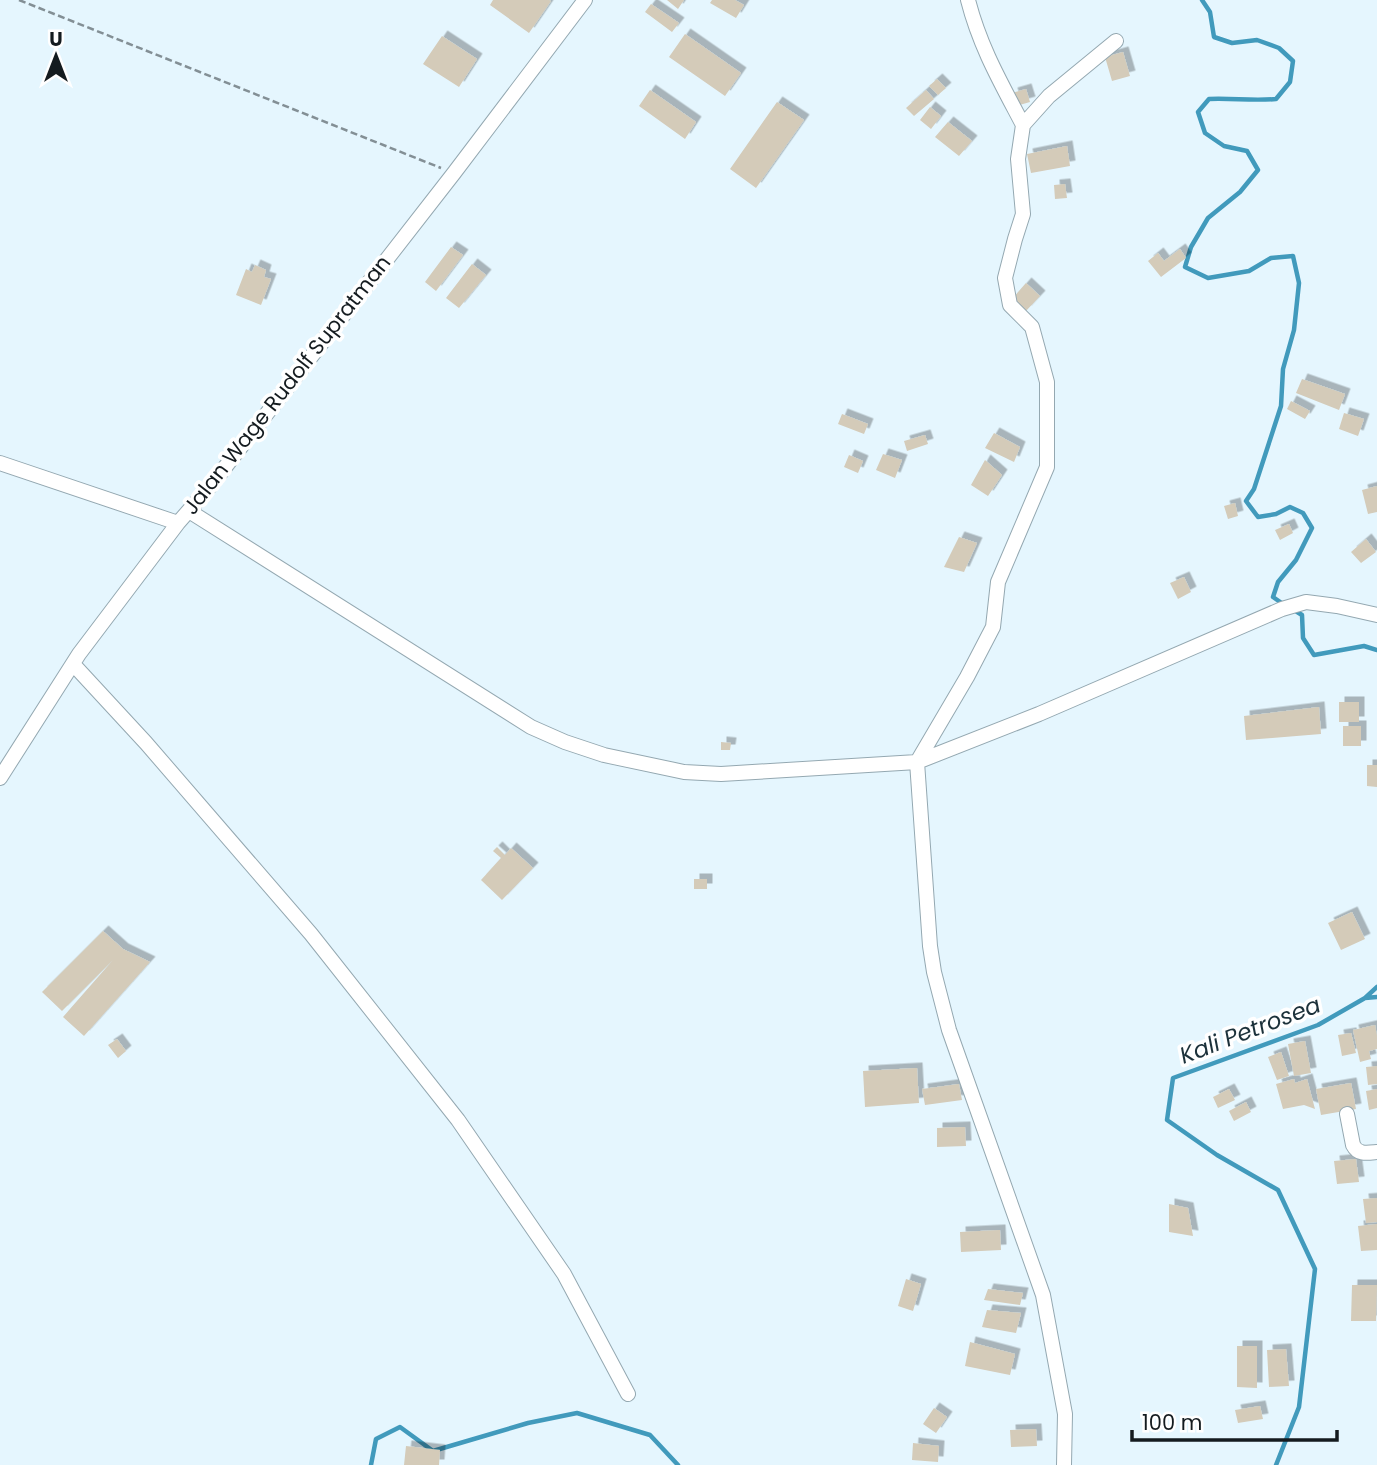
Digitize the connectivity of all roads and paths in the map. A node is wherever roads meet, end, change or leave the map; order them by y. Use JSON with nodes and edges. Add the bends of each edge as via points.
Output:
{"nodes":[{"id":1,"x":19,"y":0,"type":"edge"},
{"id":2,"x":585,"y":0,"type":"edge"},
{"id":3,"x":968,"y":0,"type":"edge"},
{"id":4,"x":1116,"y":41,"type":"dead end"},
{"id":5,"x":1023,"y":125,"type":"junction"},
{"id":6,"x":454,"y":173,"type":"junction"},
{"id":7,"x":0,"y":463,"type":"edge"},
{"id":8,"x":189,"y":511,"type":"junction"},
{"id":9,"x":178,"y":523,"type":"junction"},
{"id":10,"x":1377,"y":615,"type":"edge"},
{"id":11,"x":73,"y":664,"type":"junction"},
{"id":12,"x":917,"y":762,"type":"junction"},
{"id":13,"x":0,"y":778,"type":"edge"},
{"id":14,"x":1347,"y":1114,"type":"dead end"},
{"id":15,"x":1377,"y":1152,"type":"edge"},
{"id":16,"x":628,"y":1394,"type":"dead end"},
{"id":17,"x":1064,"y":1465,"type":"edge"}],
"edges":[{"from":1,"to":6,"type":"path"},
{"from":2,"to":6,"type":"street","name":"Jalan Wage Rudolf Supratman"},
{"from":3,"to":5,"type":"street","via":[[990,65]]},
{"from":4,"to":5,"type":"street","via":[[1049,96]]},
{"from":5,"to":12,"type":"street","via":[[1018,159],[1023,214],[1005,278],[1010,306],[1032,327],[1047,382],[1047,467],[998,582],[993,626]]},
{"from":6,"to":8,"type":"street","name":"Jalan Wage Rudolf Supratman"},
{"from":7,"to":9,"type":"street"},
{"from":8,"to":9,"type":"street","name":"Jalan Wage Rudolf Supratman"},
{"from":8,"to":12,"type":"street","via":[[531,727],[565,742],[684,772],[721,774]]},
{"from":9,"to":11,"type":"street","name":"Jalan Wage Rudolf Supratman"},
{"from":10,"to":12,"type":"street","via":[[1307,603],[1282,609]]},
{"from":11,"to":13,"type":"street","name":"Jalan Wage Rudolf Supratman"},
{"from":11,"to":16,"type":"street","via":[[311,934],[458,1120],[564,1273]]},
{"from":12,"to":17,"type":"street","via":[[934,972],[949,1030],[1043,1295],[1065,1414]]},
{"from":14,"to":15,"type":"street","via":[[1355,1149]]}]}
